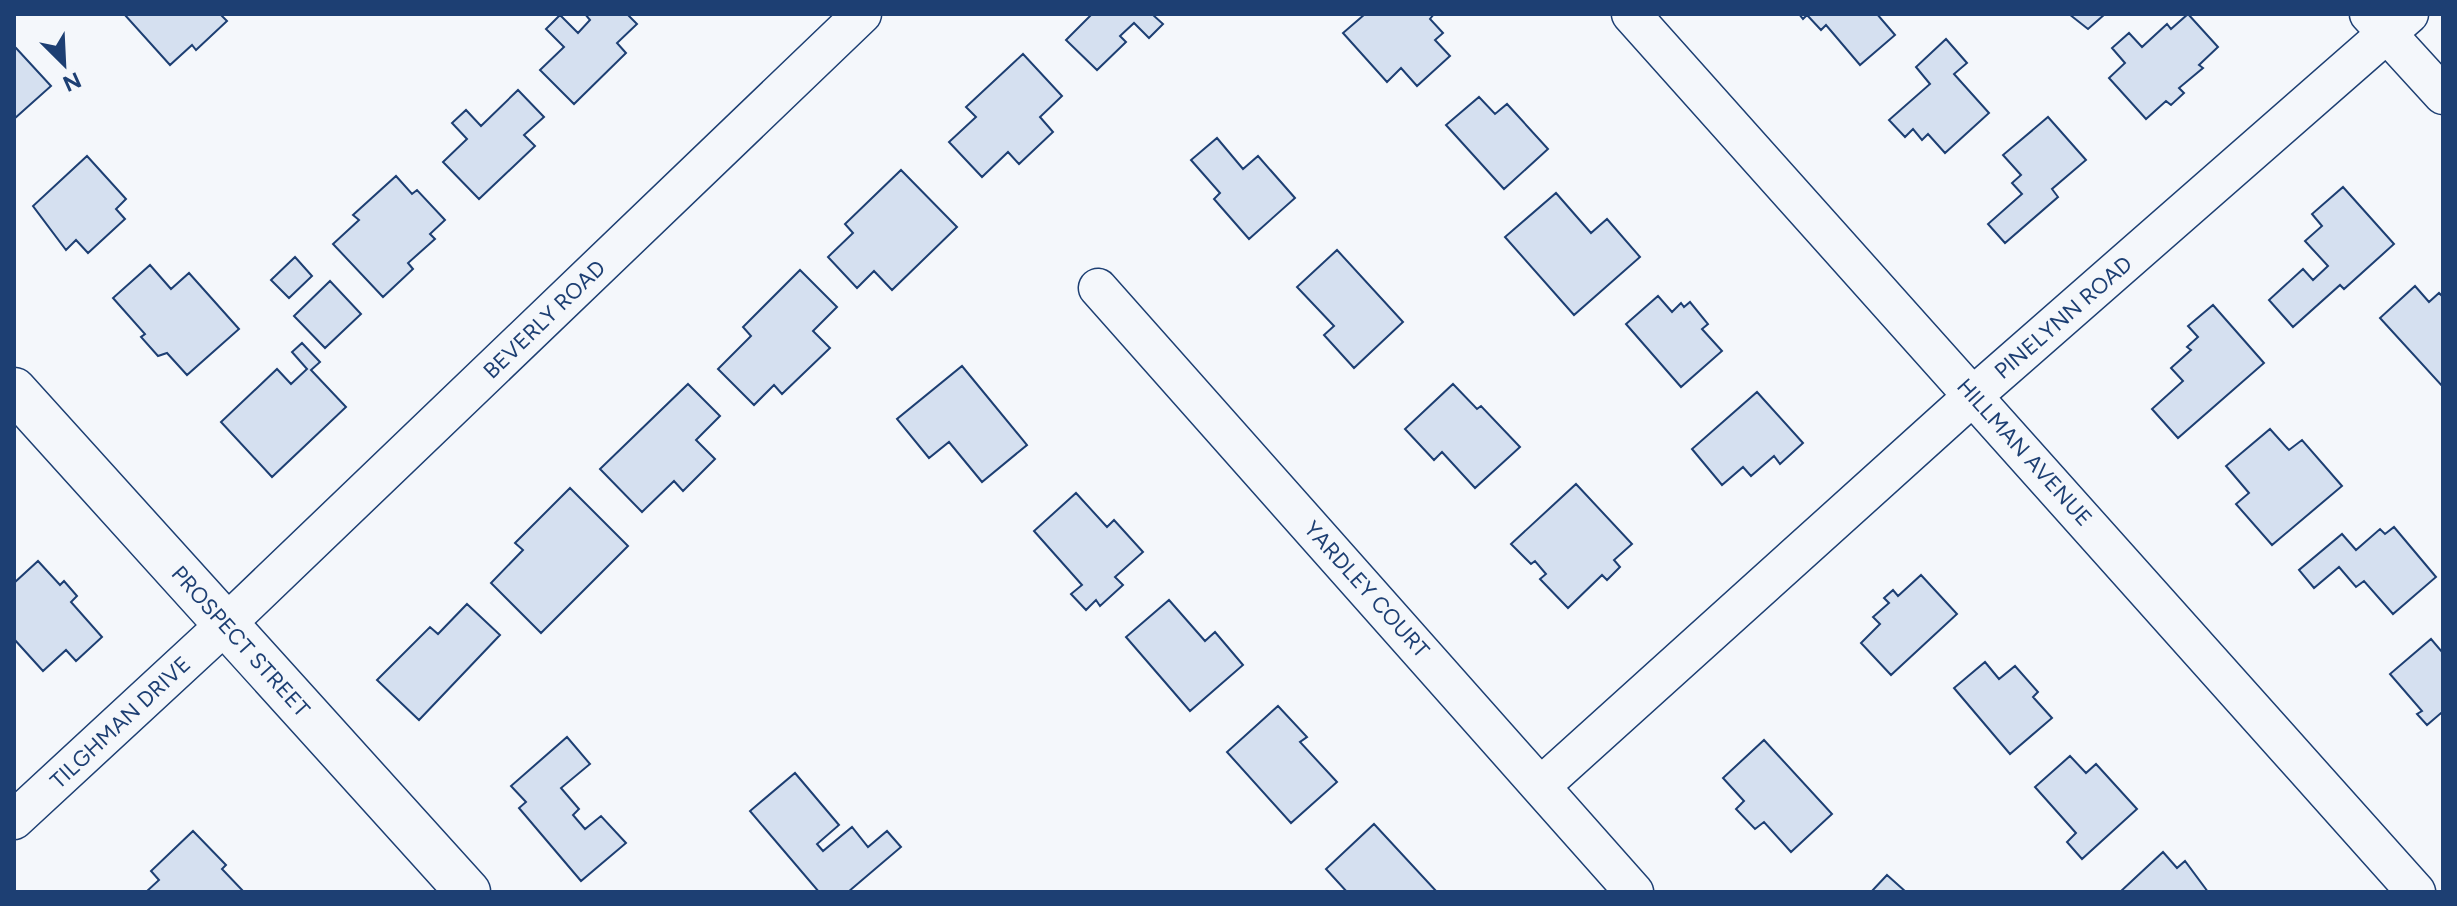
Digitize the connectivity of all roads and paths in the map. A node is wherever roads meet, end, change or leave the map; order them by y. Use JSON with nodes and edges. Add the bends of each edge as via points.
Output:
{"nodes":[{"id":1,"x":862,"y":14,"type":"edge"},
{"id":2,"x":1631,"y":14,"type":"edge"},
{"id":3,"x":2389,"y":21,"type":"edge"},
{"id":4,"x":2443,"y":95,"type":"edge"},
{"id":5,"x":1098,"y":288,"type":"dead end"},
{"id":6,"x":14,"y":390,"type":"edge"},
{"id":7,"x":1974,"y":395,"type":"junction"},
{"id":8,"x":226,"y":624,"type":"junction"},
{"id":9,"x":1542,"y":785,"type":"junction"},
{"id":10,"x":14,"y":820,"type":"edge"},
{"id":11,"x":468,"y":892,"type":"edge"},
{"id":12,"x":1634,"y":892,"type":"edge"},
{"id":13,"x":2416,"y":892,"type":"edge"}],
"edges":[{"from":1,"to":8,"type":"street","name":"BEVERLY ROAD"},
{"from":2,"to":7,"type":"street","name":"HILLMAN AVENUE"},
{"from":3,"to":4,"type":"street"},
{"from":3,"to":7,"type":"street","name":"PINELYNN ROAD"},
{"from":5,"to":9,"type":"street","name":"YARDLEY COURT"},
{"from":6,"to":8,"type":"main road","name":"PROSPECT STREET"},
{"from":7,"to":9,"type":"street","name":"PINELYNN ROAD"},
{"from":7,"to":13,"type":"street","name":"HILLMAN AVENUE"},
{"from":8,"to":10,"type":"street","name":"TILGHMAN DRIVE"},
{"from":8,"to":11,"type":"main road","name":"PROSPECT STREET"},
{"from":9,"to":12,"type":"street","name":"YARDLEY COURT"}]}
